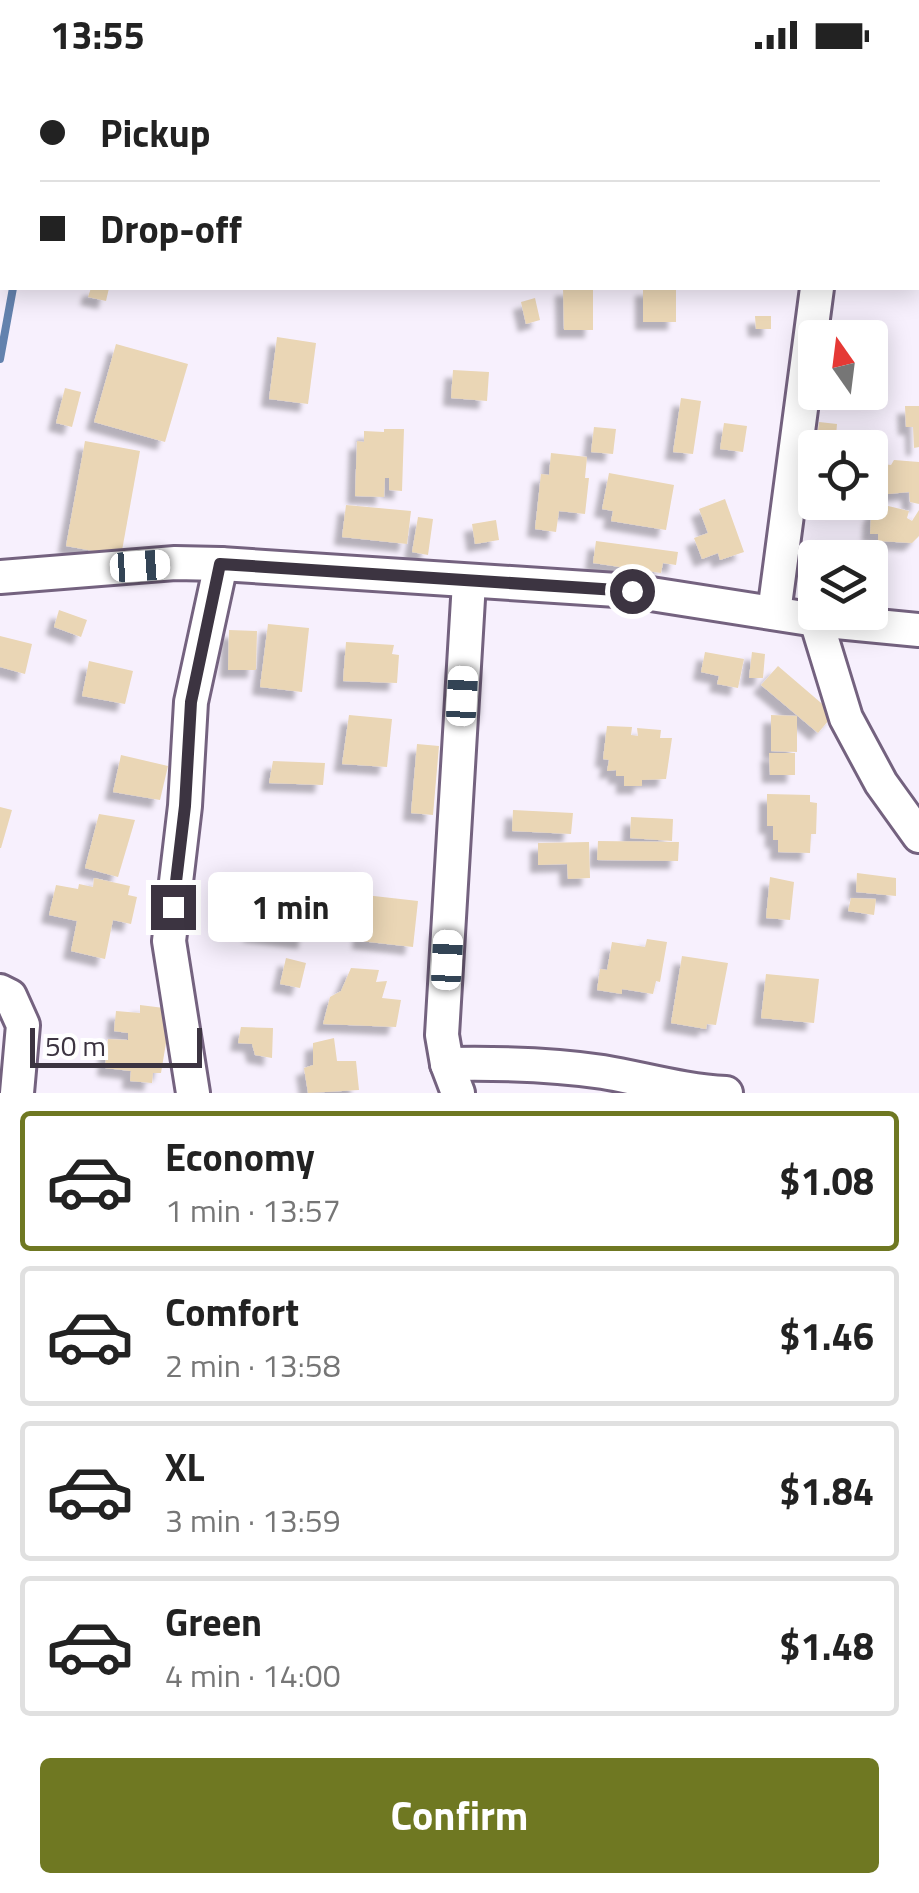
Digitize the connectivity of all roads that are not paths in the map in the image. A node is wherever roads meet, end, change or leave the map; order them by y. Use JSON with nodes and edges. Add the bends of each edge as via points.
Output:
{"nodes":[{"id":1,"x":817,"y":290,"type":"edge"},
{"id":2,"x":220,"y":564,"type":"junction"},
{"id":3,"x":0,"y":577,"type":"edge"},
{"id":4,"x":469,"y":582,"type":"junction"},
{"id":5,"x":774,"y":613,"type":"junction"},
{"id":6,"x":798,"y":617,"type":"edge"},
{"id":7,"x":888,"y":627,"type":"edge"},
{"id":8,"x":819,"y":630,"type":"edge"},
{"id":9,"x":919,"y":630,"type":"edge"},
{"id":10,"x":919,"y":836,"type":"edge"},
{"id":11,"x":0,"y":992,"type":"edge"},
{"id":12,"x":452,"y":1078,"type":"edge"},
{"id":13,"x":17,"y":1093,"type":"edge"},
{"id":14,"x":193,"y":1093,"type":"edge"},
{"id":15,"x":726,"y":1093,"type":"edge"}],
"edges":[{"from":1,"to":5,"type":"street"},
{"from":2,"to":3,"type":"street"},
{"from":2,"to":4,"type":"street"},
{"from":2,"to":14,"type":"street","via":[[191,702],[169,941]]},
{"from":4,"to":5,"type":"street","via":[[632,591]]},
{"from":4,"to":12,"type":"street","via":[[442,1035]]},
{"from":5,"to":6,"type":"street"},
{"from":7,"to":9,"type":"street"},
{"from":8,"to":10,"type":"street","via":[[846,718]]},
{"from":11,"to":13,"type":"street","via":[[10,996],[23,1026]]},
{"from":12,"to":15,"type":"street","via":[[516,1062]]}]}
